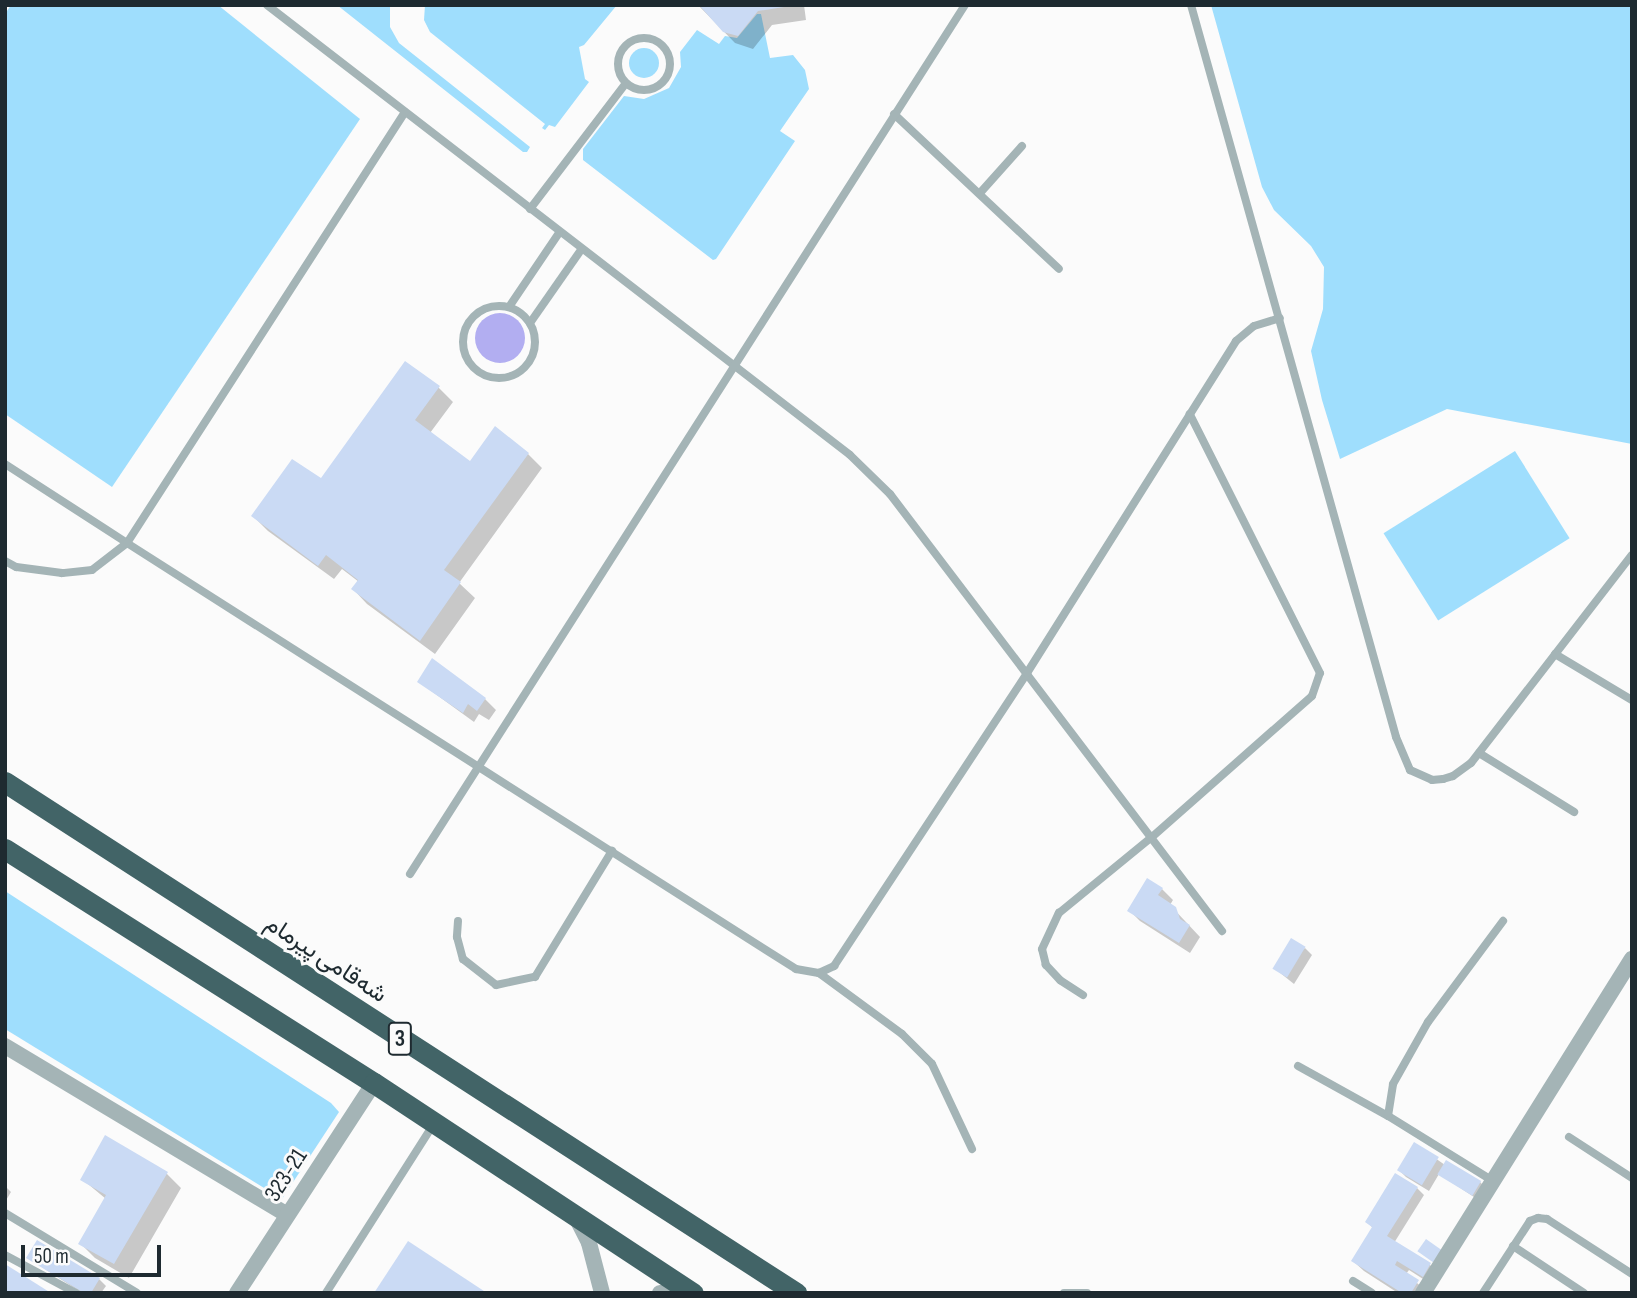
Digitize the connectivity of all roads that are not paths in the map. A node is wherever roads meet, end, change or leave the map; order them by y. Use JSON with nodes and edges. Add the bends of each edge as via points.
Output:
{"nodes":[{"id":1,"x":267,"y":5,"type":"edge"},
{"id":2,"x":965,"y":5,"type":"edge"},
{"id":3,"x":1191,"y":5,"type":"edge"},
{"id":4,"x":626,"y":83,"type":"junction"},
{"id":5,"x":405,"y":112,"type":"junction"},
{"id":6,"x":894,"y":114,"type":"junction"},
{"id":7,"x":1022,"y":146,"type":"dead end"},
{"id":8,"x":980,"y":193,"type":"junction"},
{"id":9,"x":530,"y":209,"type":"junction"},
{"id":10,"x":559,"y":233,"type":"junction"},
{"id":11,"x":581,"y":250,"type":"junction"},
{"id":12,"x":1059,"y":269,"type":"dead end"},
{"id":13,"x":509,"y":307,"type":"junction"},
{"id":14,"x":1280,"y":318,"type":"junction"},
{"id":15,"x":530,"y":323,"type":"junction"},
{"id":16,"x":736,"y":367,"type":"junction"},
{"id":17,"x":1190,"y":414,"type":"junction"},
{"id":18,"x":5,"y":464,"type":"edge"},
{"id":19,"x":127,"y":543,"type":"junction"},
{"id":20,"x":1631,"y":557,"type":"edge"},
{"id":21,"x":5,"y":561,"type":"edge"},
{"id":22,"x":1555,"y":654,"type":"junction"},
{"id":23,"x":1027,"y":673,"type":"junction"},
{"id":24,"x":1632,"y":700,"type":"edge"},
{"id":25,"x":1479,"y":753,"type":"junction"},
{"id":26,"x":478,"y":765,"type":"junction"},
{"id":27,"x":5,"y":782,"type":"edge"},
{"id":28,"x":1574,"y":812,"type":"dead end"},
{"id":29,"x":1152,"y":837,"type":"junction"},
{"id":30,"x":5,"y":849,"type":"edge"},
{"id":31,"x":612,"y":851,"type":"junction"},
{"id":32,"x":410,"y":874,"type":"dead end"},
{"id":33,"x":458,"y":921,"type":"dead end"},
{"id":34,"x":1503,"y":921,"type":"dead end"},
{"id":35,"x":1223,"y":931,"type":"dead end"},
{"id":36,"x":1632,"y":959,"type":"edge"},
{"id":37,"x":819,"y":973,"type":"junction"},
{"id":38,"x":1083,"y":995,"type":"dead end"},
{"id":39,"x":6,"y":1049,"type":"edge"},
{"id":40,"x":1298,"y":1066,"type":"dead end"},
{"id":41,"x":374,"y":1083,"type":"junction"},
{"id":42,"x":1388,"y":1116,"type":"junction"},
{"id":43,"x":435,"y":1123,"type":"junction"},
{"id":44,"x":1569,"y":1137,"type":"dead end"},
{"id":45,"x":972,"y":1149,"type":"dead end"},
{"id":46,"x":1632,"y":1178,"type":"edge"},
{"id":47,"x":1493,"y":1181,"type":"junction"},
{"id":48,"x":5,"y":1213,"type":"edge"},
{"id":49,"x":288,"y":1215,"type":"junction"},
{"id":50,"x":576,"y":1217,"type":"junction"},
{"id":51,"x":1513,"y":1246,"type":"junction"},
{"id":52,"x":5,"y":1255,"type":"edge"},
{"id":53,"x":1632,"y":1273,"type":"edge"},
{"id":54,"x":1353,"y":1281,"type":"dead end"},
{"id":55,"x":1487,"y":1291,"type":"edge"},
{"id":56,"x":692,"y":1292,"type":"edge"},
{"id":57,"x":76,"y":1293,"type":"edge"},
{"id":58,"x":137,"y":1293,"type":"edge"},
{"id":59,"x":237,"y":1293,"type":"edge"},
{"id":60,"x":326,"y":1293,"type":"edge"},
{"id":61,"x":602,"y":1293,"type":"edge"},
{"id":62,"x":660,"y":1293,"type":"edge"},
{"id":63,"x":796,"y":1293,"type":"edge"},
{"id":64,"x":1063,"y":1293,"type":"edge"},
{"id":65,"x":1087,"y":1293,"type":"edge"},
{"id":66,"x":1372,"y":1293,"type":"edge"},
{"id":67,"x":1423,"y":1293,"type":"edge"},
{"id":68,"x":1584,"y":1293,"type":"edge"}],
"edges":[{"from":1,"to":5,"type":"lane"},
{"from":2,"to":6,"type":"lane"},
{"from":3,"to":14,"type":"lane"},
{"from":4,"to":4,"type":"lane","via":[[649,90],[664,81],[671,65],[666,49],[653,39],[638,38],[624,46],[618,69]]},
{"from":4,"to":9,"type":"lane"},
{"from":5,"to":9,"type":"lane"},
{"from":5,"to":19,"type":"lane"},
{"from":6,"to":8,"type":"lane"},
{"from":6,"to":16,"type":"lane"},
{"from":7,"to":8,"type":"lane"},
{"from":8,"to":12,"type":"lane"},
{"from":9,"to":10,"type":"lane"},
{"from":10,"to":11,"type":"lane"},
{"from":10,"to":13,"type":"lane"},
{"from":11,"to":15,"type":"lane"},
{"from":11,"to":16,"type":"lane"},
{"from":13,"to":15,"type":"lane"},
{"from":13,"to":15,"type":"lane","via":[[482,310],[466,327],[464,350],[476,369],[497,377],[519,372],[533,353]]},
{"from":14,"to":17,"type":"lane","via":[[1254,326],[1236,341]]},
{"from":14,"to":25,"type":"lane","via":[[1402,757],[1410,770],[1432,779],[1453,776]]},
{"from":16,"to":23,"type":"lane","via":[[849,455],[890,494]]},
{"from":16,"to":26,"type":"lane"},
{"from":17,"to":23,"type":"lane"},
{"from":17,"to":29,"type":"lane","via":[[1320,673],[1312,696]]},
{"from":18,"to":19,"type":"lane"},
{"from":19,"to":21,"type":"lane","via":[[92,570],[62,573],[16,567]]},
{"from":19,"to":26,"type":"lane"},
{"from":20,"to":22,"type":"lane"},
{"from":22,"to":24,"type":"lane"},
{"from":22,"to":25,"type":"lane"},
{"from":23,"to":29,"type":"lane"},
{"from":23,"to":37,"type":"lane","via":[[834,966]]},
{"from":25,"to":28,"type":"lane"},
{"from":26,"to":31,"type":"lane"},
{"from":26,"to":32,"type":"lane"},
{"from":27,"to":63,"type":"highway","name":"شەقامی پیرمام","number":"3"},
{"from":29,"to":35,"type":"lane"},
{"from":29,"to":38,"type":"lane","via":[[1059,913],[1049,933],[1042,950],[1046,965]]},
{"from":30,"to":41,"type":"highway","number":"3"},
{"from":31,"to":33,"type":"lane","via":[[535,977],[496,985],[463,959]]},
{"from":31,"to":37,"type":"lane","via":[[796,969]]},
{"from":34,"to":42,"type":"lane","via":[[1428,1022],[1393,1084]]},
{"from":36,"to":47,"type":"street"},
{"from":37,"to":45,"type":"lane","via":[[902,1034],[932,1064]]},
{"from":39,"to":49,"type":"street"},
{"from":40,"to":42,"type":"lane"},
{"from":41,"to":43,"type":"highway","number":"3"},
{"from":41,"to":49,"type":"street","name":"323-21"},
{"from":42,"to":47,"type":"lane"},
{"from":43,"to":50,"type":"highway","number":"3"},
{"from":43,"to":60,"type":"lane"},
{"from":44,"to":46,"type":"lane"},
{"from":47,"to":67,"type":"street"},
{"from":48,"to":58,"type":"lane"},
{"from":49,"to":59,"type":"street","name":"323-21"},
{"from":50,"to":56,"type":"highway","number":"3"},
{"from":50,"to":61,"type":"street","via":[[589,1243]]},
{"from":51,"to":53,"type":"lane","via":[[1530,1221],[1547,1219]]},
{"from":51,"to":55,"type":"lane"},
{"from":51,"to":68,"type":"lane"},
{"from":52,"to":57,"type":"lane"},
{"from":54,"to":66,"type":"lane"},
{"from":56,"to":62,"type":"street"},
{"from":64,"to":65,"type":"lane"}]}
